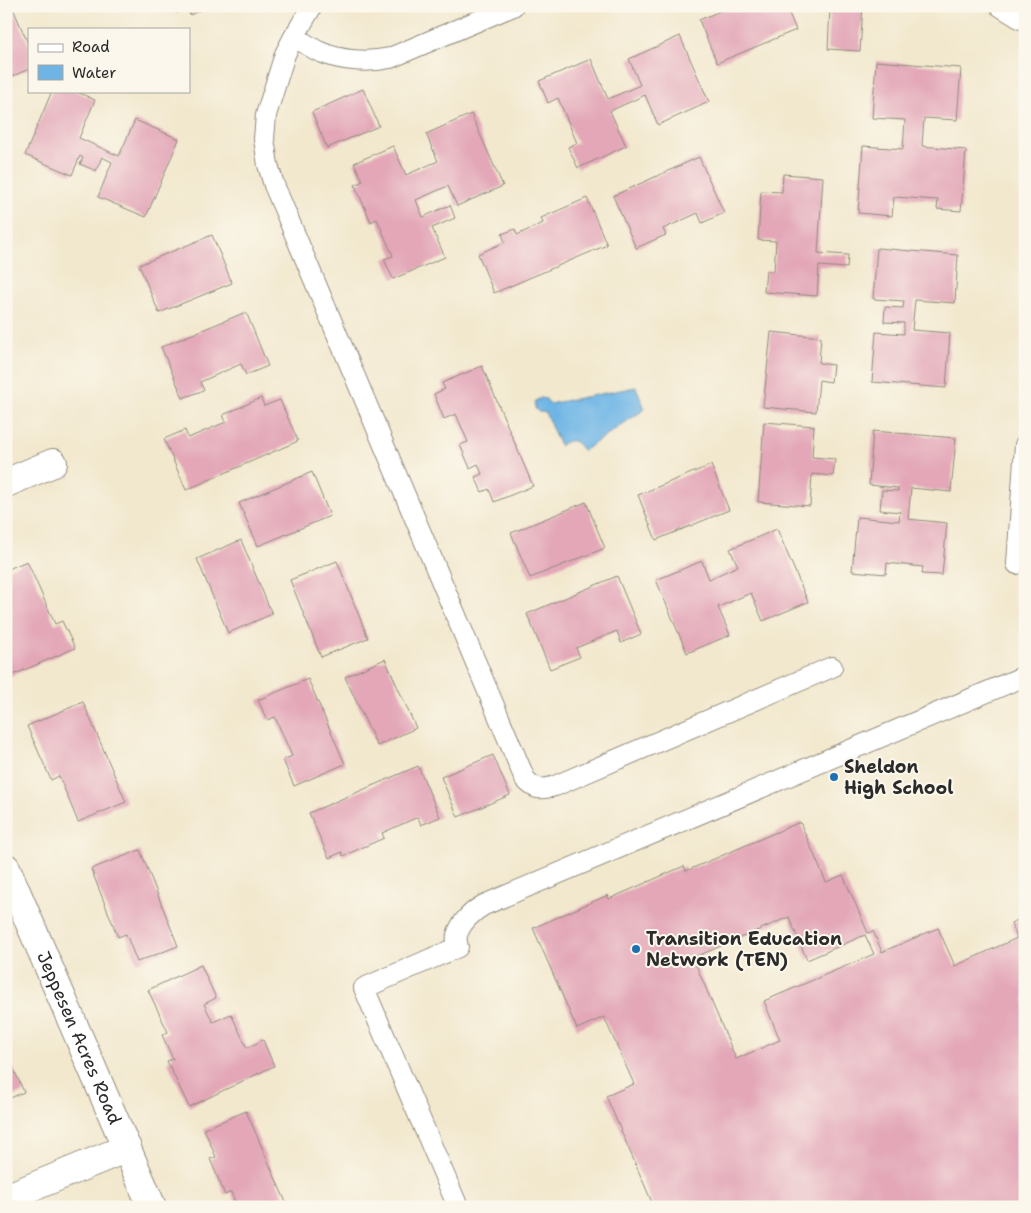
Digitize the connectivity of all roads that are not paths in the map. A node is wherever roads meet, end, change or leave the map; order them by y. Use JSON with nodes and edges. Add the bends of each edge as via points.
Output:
{"nodes":[{"id":1,"x":312,"y":6,"type":"edge"},
{"id":2,"x":513,"y":6,"type":"edge"},
{"id":3,"x":1000,"y":6,"type":"edge"},
{"id":4,"x":1025,"y":20,"type":"edge"},
{"id":5,"x":294,"y":37,"type":"junction"},
{"id":6,"x":1025,"y":445,"type":"edge"},
{"id":7,"x":52,"y":463,"type":"dead end"},
{"id":8,"x":6,"y":483,"type":"edge"},
{"id":9,"x":1017,"y":564,"type":"dead end"},
{"id":10,"x":832,"y":667,"type":"dead end"},
{"id":11,"x":1025,"y":676,"type":"edge"},
{"id":12,"x":6,"y":868,"type":"edge"},
{"id":13,"x":127,"y":1148,"type":"junction"},
{"id":14,"x":6,"y":1198,"type":"edge"},
{"id":15,"x":152,"y":1207,"type":"edge"},
{"id":16,"x":458,"y":1207,"type":"edge"}],
"edges":[{"from":1,"to":5,"type":"lane"},
{"from":2,"to":5,"type":"lane","via":[[376,61],[344,58],[320,51]]},
{"from":3,"to":4,"type":"lane"},
{"from":5,"to":10,"type":"lane","via":[[285,54],[266,115],[264,139],[268,166],[525,779],[532,787],[545,789],[555,786]]},
{"from":6,"to":9,"type":"lane"},
{"from":7,"to":8,"type":"street"},
{"from":11,"to":16,"type":"lane","via":[[484,905],[464,922],[457,934],[458,947],[364,988]]},
{"from":12,"to":13,"type":"street","name":"Jeppesen Acres Road"},
{"from":13,"to":14,"type":"street"},
{"from":13,"to":15,"type":"street","name":"Jeppesen Acres Road"}]}
